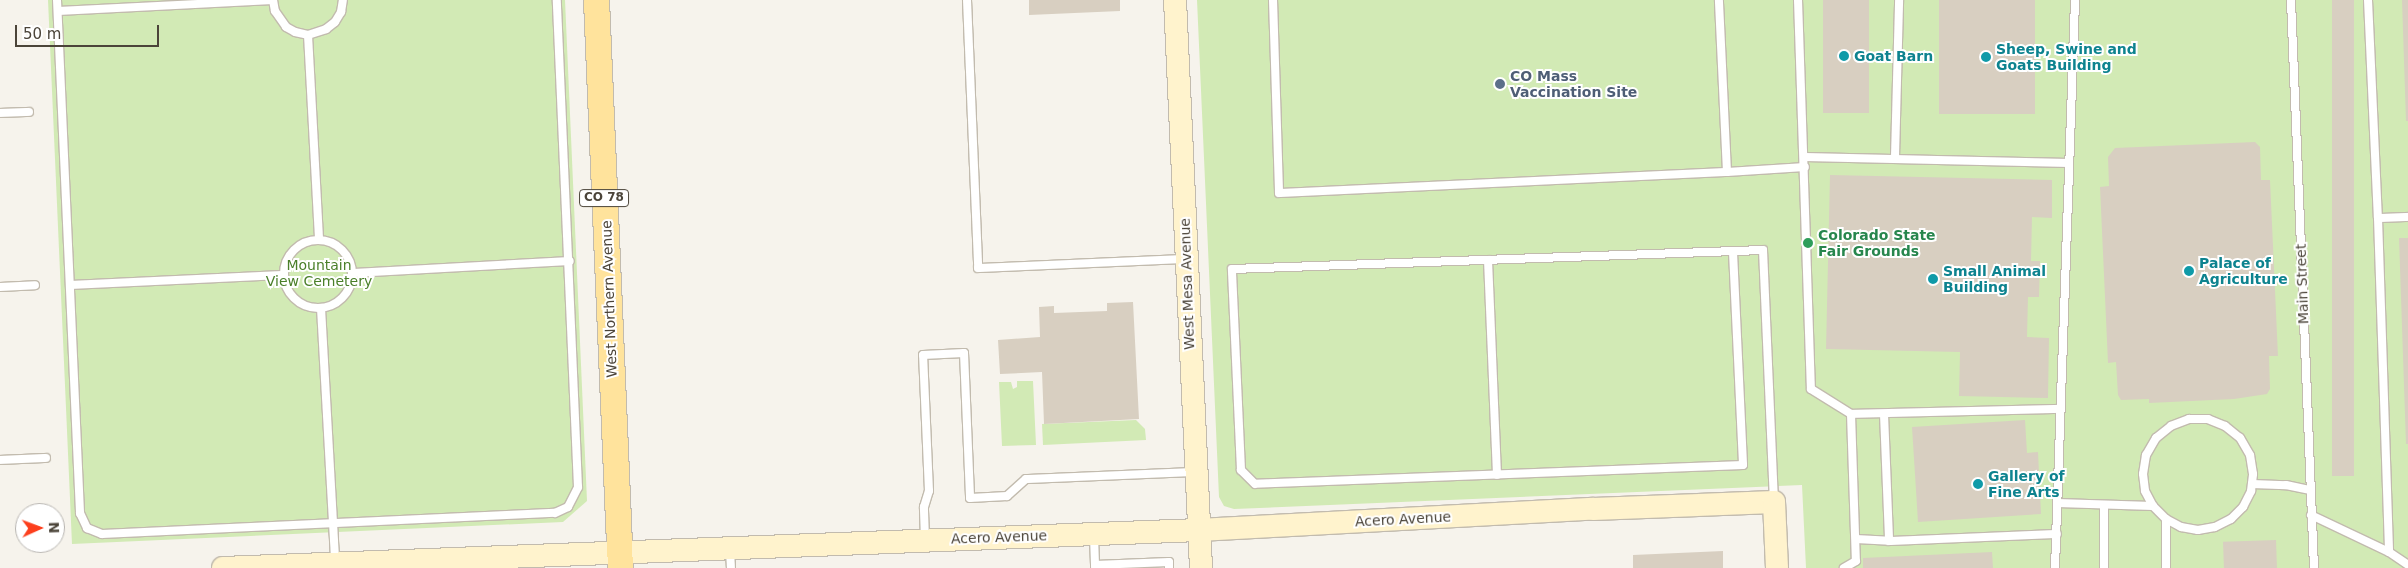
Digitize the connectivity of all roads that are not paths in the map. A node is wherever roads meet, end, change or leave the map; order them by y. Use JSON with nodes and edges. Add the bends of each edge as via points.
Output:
{"nodes":[{"id":1,"x":58,"y":0,"type":"edge"},
{"id":2,"x":273,"y":0,"type":"edge"},
{"id":3,"x":343,"y":0,"type":"edge"},
{"id":4,"x":557,"y":0,"type":"edge"},
{"id":5,"x":596,"y":0,"type":"edge"},
{"id":6,"x":967,"y":0,"type":"edge"},
{"id":7,"x":1174,"y":0,"type":"edge"},
{"id":8,"x":1272,"y":0,"type":"edge"},
{"id":9,"x":1719,"y":0,"type":"edge"},
{"id":10,"x":1798,"y":0,"type":"edge"},
{"id":11,"x":1899,"y":0,"type":"edge"},
{"id":12,"x":2075,"y":0,"type":"edge"},
{"id":13,"x":2291,"y":0,"type":"edge"},
{"id":14,"x":2368,"y":0,"type":"edge"},
{"id":15,"x":58,"y":11,"type":"junction"},
{"id":16,"x":308,"y":35,"type":"junction"},
{"id":17,"x":29,"y":112,"type":"dead end"},
{"id":18,"x":0,"y":113,"type":"edge"},
{"id":19,"x":1804,"y":157,"type":"junction"},
{"id":20,"x":1895,"y":157,"type":"junction"},
{"id":21,"x":2069,"y":163,"type":"junction"},
{"id":22,"x":1805,"y":167,"type":"junction"},
{"id":23,"x":1727,"y":172,"type":"junction"},
{"id":24,"x":2408,"y":217,"type":"edge"},
{"id":25,"x":2378,"y":218,"type":"junction"},
{"id":26,"x":319,"y":240,"type":"junction"},
{"id":27,"x":1733,"y":252,"type":"junction"},
{"id":28,"x":1186,"y":259,"type":"junction"},
{"id":29,"x":1488,"y":260,"type":"junction"},
{"id":30,"x":570,"y":261,"type":"junction"},
{"id":31,"x":354,"y":273,"type":"junction"},
{"id":32,"x":282,"y":276,"type":"junction"},
{"id":33,"x":35,"y":285,"type":"dead end"},
{"id":34,"x":70,"y":285,"type":"junction"},
{"id":35,"x":0,"y":287,"type":"edge"},
{"id":36,"x":321,"y":308,"type":"junction"},
{"id":37,"x":2060,"y":408,"type":"junction"},
{"id":38,"x":1850,"y":414,"type":"junction"},
{"id":39,"x":1884,"y":414,"type":"junction"},
{"id":40,"x":46,"y":458,"type":"dead end"},
{"id":41,"x":0,"y":460,"type":"edge"},
{"id":42,"x":1195,"y":472,"type":"junction"},
{"id":43,"x":1497,"y":474,"type":"junction"},
{"id":44,"x":2252,"y":484,"type":"junction"},
{"id":45,"x":2310,"y":490,"type":"junction"},
{"id":46,"x":1774,"y":502,"type":"junction"},
{"id":47,"x":2057,"y":503,"type":"junction"},
{"id":48,"x":2104,"y":505,"type":"junction"},
{"id":49,"x":2153,"y":506,"type":"junction"},
{"id":50,"x":2311,"y":515,"type":"junction"},
{"id":51,"x":2166,"y":519,"type":"junction"},
{"id":52,"x":333,"y":524,"type":"junction"},
{"id":53,"x":1199,"y":530,"type":"junction"},
{"id":54,"x":1094,"y":534,"type":"junction"},
{"id":55,"x":2057,"y":534,"type":"junction"},
{"id":56,"x":925,"y":539,"type":"junction"},
{"id":57,"x":1856,"y":539,"type":"junction"},
{"id":58,"x":1889,"y":541,"type":"junction"},
{"id":59,"x":2389,"y":552,"type":"junction"},
{"id":60,"x":731,"y":558,"type":"edge"},
{"id":61,"x":620,"y":561,"type":"edge"},
{"id":62,"x":2408,"y":565,"type":"edge"},
{"id":63,"x":323,"y":566,"type":"edge"},
{"id":64,"x":1095,"y":567,"type":"edge"},
{"id":65,"x":223,"y":568,"type":"edge"},
{"id":66,"x":1169,"y":568,"type":"edge"},
{"id":67,"x":1201,"y":568,"type":"edge"},
{"id":68,"x":1778,"y":568,"type":"edge"},
{"id":69,"x":1844,"y":568,"type":"edge"},
{"id":70,"x":2055,"y":568,"type":"edge"},
{"id":71,"x":2104,"y":568,"type":"edge"},
{"id":72,"x":2166,"y":568,"type":"edge"},
{"id":73,"x":2314,"y":568,"type":"edge"}],
"edges":[{"from":1,"to":15,"type":"lane"},
{"from":2,"to":15,"type":"lane"},
{"from":2,"to":16,"type":"lane","via":[[279,20],[286,27]]},
{"from":3,"to":16,"type":"lane","via":[[335,22]]},
{"from":4,"to":30,"type":"lane"},
{"from":5,"to":61,"type":"main road","name":"West Northern Avenue","number":"CO 78"},
{"from":6,"to":28,"type":"lane","via":[[978,268]]},
{"from":7,"to":28,"type":"street","name":"West Mesa Avenue"},
{"from":8,"to":23,"type":"lane","via":[[1279,193]]},
{"from":9,"to":23,"type":"lane"},
{"from":10,"to":19,"type":"lane"},
{"from":11,"to":20,"type":"lane"},
{"from":12,"to":21,"type":"lane"},
{"from":13,"to":45,"type":"lane","name":"Main Street"},
{"from":14,"to":25,"type":"lane"},
{"from":15,"to":34,"type":"lane"},
{"from":16,"to":26,"type":"lane"},
{"from":17,"to":18,"type":"lane"},
{"from":19,"to":20,"type":"lane"},
{"from":19,"to":22,"type":"lane"},
{"from":20,"to":21,"type":"lane"},
{"from":21,"to":37,"type":"lane"},
{"from":22,"to":23,"type":"lane"},
{"from":22,"to":38,"type":"lane","via":[[1811,389]]},
{"from":24,"to":25,"type":"lane"},
{"from":25,"to":59,"type":"lane"},
{"from":26,"to":31,"type":"lane","via":[[332,242],[344,251]]},
{"from":26,"to":32,"type":"lane","via":[[305,242],[294,249]]},
{"from":27,"to":29,"type":"lane"},
{"from":27,"to":43,"type":"lane","via":[[1743,465]]},
{"from":27,"to":46,"type":"lane","via":[[1763,250]]},
{"from":28,"to":42,"type":"street","name":"West Mesa Avenue"},
{"from":29,"to":43,"type":"lane"},
{"from":29,"to":43,"type":"lane","via":[[1232,269],[1241,470],[1255,484]]},
{"from":30,"to":31,"type":"lane"},
{"from":30,"to":52,"type":"lane","via":[[578,487],[568,507],[556,514]]},
{"from":31,"to":36,"type":"lane","via":[[348,293],[331,306]]},
{"from":32,"to":34,"type":"lane"},
{"from":32,"to":36,"type":"lane","via":[[298,302]]},
{"from":33,"to":35,"type":"lane"},
{"from":34,"to":52,"type":"lane","via":[[80,513],[87,528],[102,534]]},
{"from":36,"to":52,"type":"lane"},
{"from":37,"to":39,"type":"lane"},
{"from":37,"to":47,"type":"lane"},
{"from":38,"to":39,"type":"lane"},
{"from":38,"to":57,"type":"lane"},
{"from":39,"to":58,"type":"lane"},
{"from":40,"to":41,"type":"lane"},
{"from":42,"to":53,"type":"street","name":"West Mesa Avenue"},
{"from":42,"to":56,"type":"lane","via":[[1026,479],[1007,496],[970,498],[964,353],[923,355],[929,491],[924,507]]},
{"from":44,"to":45,"type":"lane","via":[[2286,485]]},
{"from":44,"to":49,"type":"lane","via":[[2250,455],[2240,438],[2226,426],[2208,420],[2188,419],[2171,426],[2156,438],[2146,455],[2145,491]]},
{"from":44,"to":51,"type":"lane","via":[[2243,507],[2231,519],[2215,527],[2198,530],[2181,527]]},
{"from":45,"to":50,"type":"lane","name":"Main Street"},
{"from":46,"to":53,"type":"street","name":"Acero Avenue"},
{"from":46,"to":68,"type":"street"},
{"from":47,"to":48,"type":"lane"},
{"from":47,"to":55,"type":"lane"},
{"from":48,"to":49,"type":"lane"},
{"from":48,"to":71,"type":"lane"},
{"from":49,"to":51,"type":"lane"},
{"from":50,"to":59,"type":"lane"},
{"from":50,"to":73,"type":"lane","name":"Main Street"},
{"from":51,"to":72,"type":"lane"},
{"from":52,"to":63,"type":"lane"},
{"from":53,"to":54,"type":"street","name":"Acero Avenue"},
{"from":53,"to":67,"type":"street","name":"West Mesa Avenue"},
{"from":54,"to":56,"type":"street","name":"Acero Avenue"},
{"from":54,"to":64,"type":"lane"},
{"from":55,"to":58,"type":"lane"},
{"from":55,"to":70,"type":"lane"},
{"from":56,"to":60,"type":"street","name":"Acero Avenue"},
{"from":57,"to":58,"type":"lane"},
{"from":57,"to":69,"type":"lane","via":[[1856,561]]},
{"from":59,"to":62,"type":"lane"},
{"from":60,"to":61,"type":"street","name":"Acero Avenue"},
{"from":61,"to":63,"type":"street","name":"Acero Avenue"},
{"from":63,"to":65,"type":"street","name":"Acero Avenue"},
{"from":64,"to":66,"type":"lane","via":[[1169,562]]}]}
